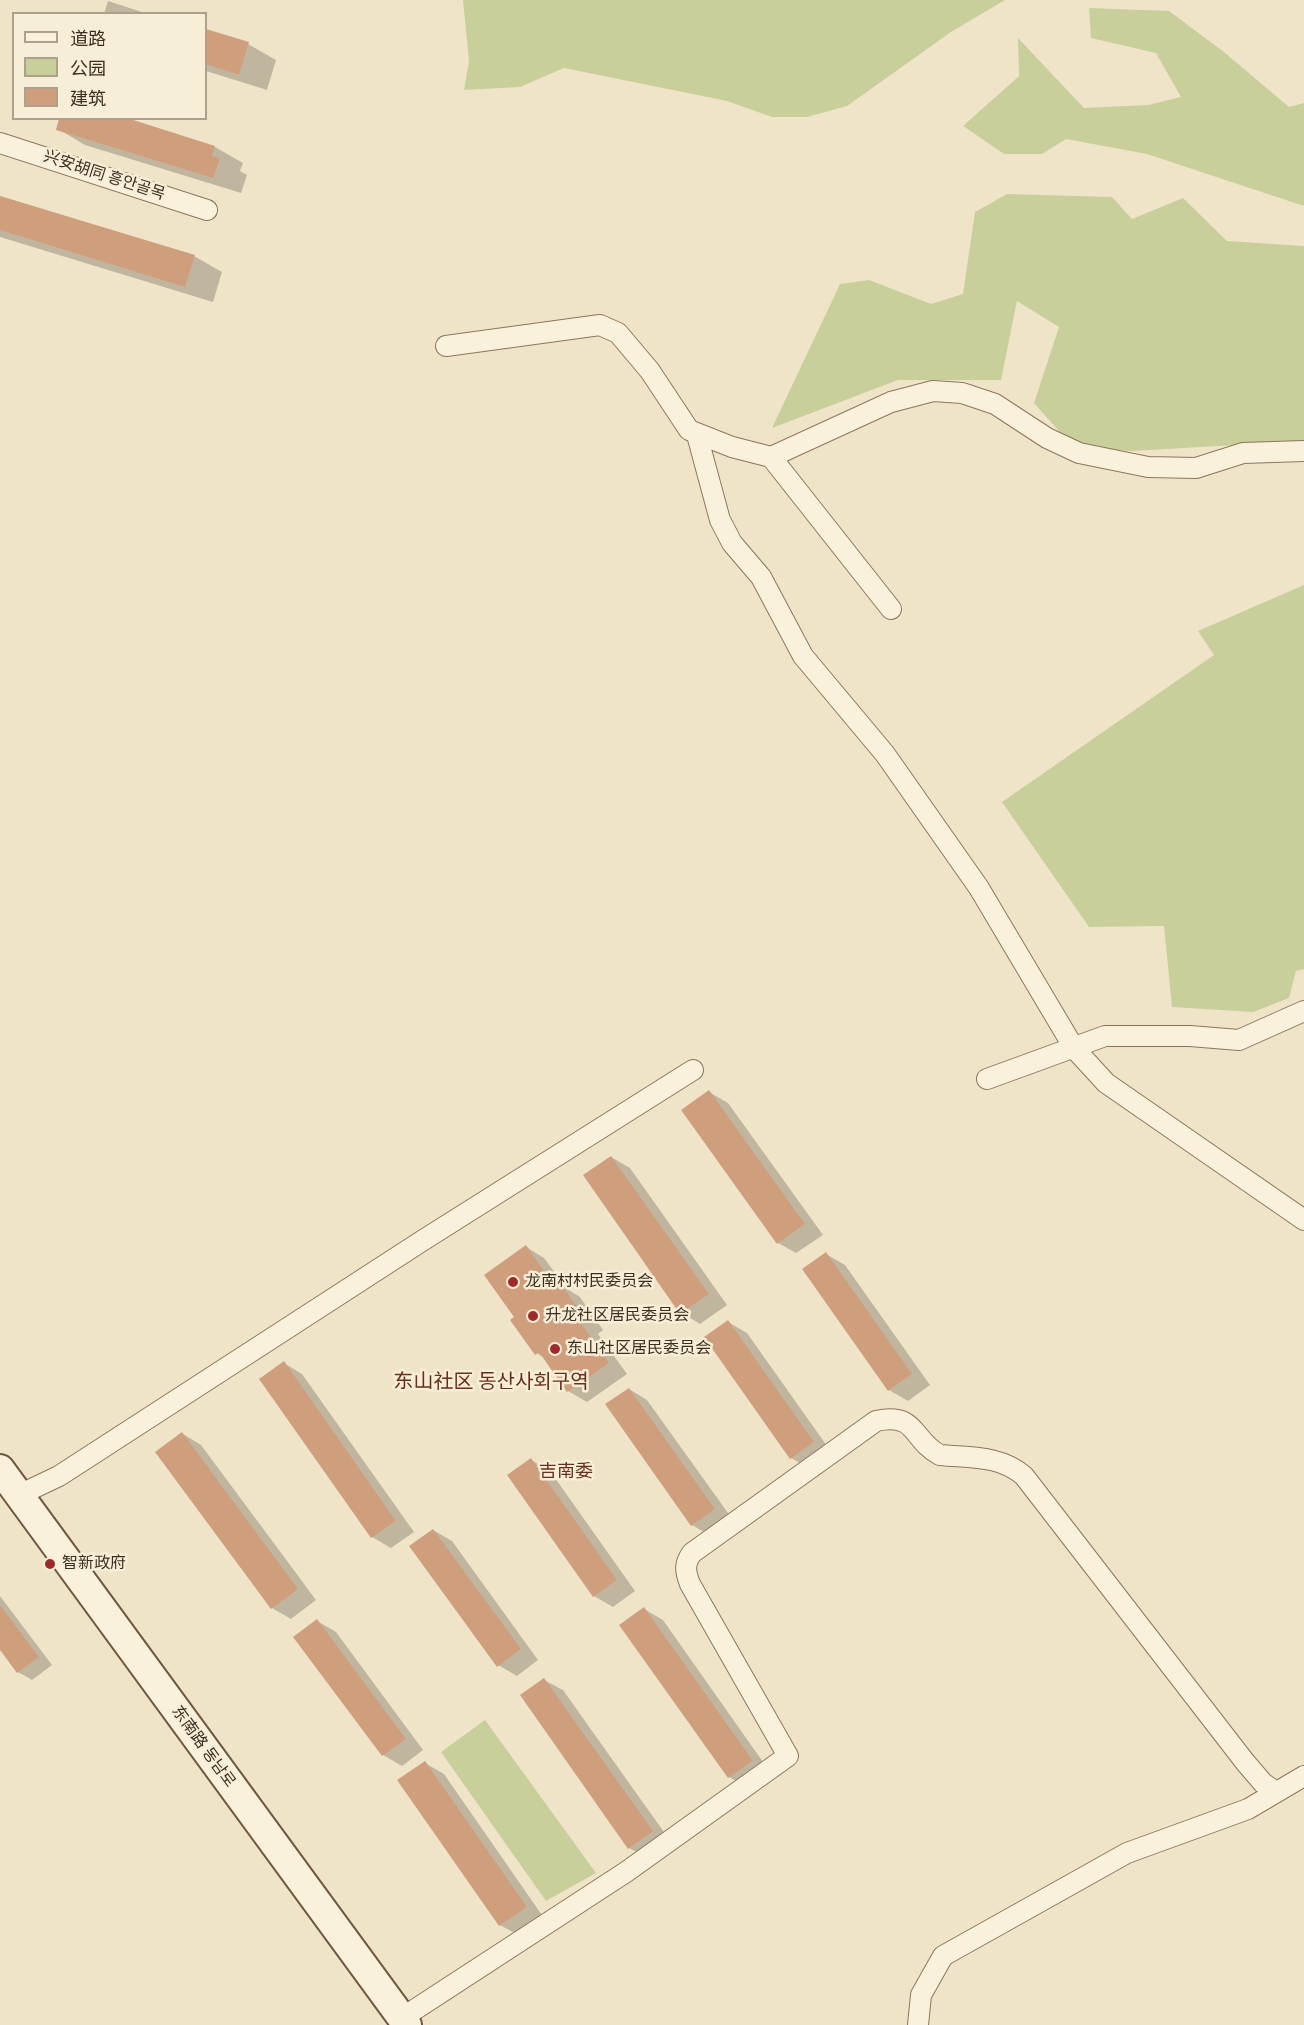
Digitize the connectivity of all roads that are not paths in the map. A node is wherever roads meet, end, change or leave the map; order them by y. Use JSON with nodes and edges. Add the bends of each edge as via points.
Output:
{"nodes":[{"id":1,"x":0,"y":143,"type":"edge"},
{"id":2,"x":207,"y":210,"type":"dead end"},
{"id":3,"x":446,"y":346,"type":"dead end"},
{"id":4,"x":697,"y":435,"type":"junction"},
{"id":5,"x":1304,"y":451,"type":"edge"},
{"id":6,"x":771,"y":457,"type":"junction"},
{"id":7,"x":891,"y":609,"type":"dead end"},
{"id":8,"x":1304,"y":1011,"type":"edge"},
{"id":9,"x":1074,"y":1048,"type":"junction"},
{"id":10,"x":693,"y":1070,"type":"dead end"},
{"id":11,"x":987,"y":1079,"type":"dead end"},
{"id":12,"x":1304,"y":1220,"type":"edge"},
{"id":13,"x":0,"y":1469,"type":"edge"},
{"id":14,"x":10,"y":1503,"type":"edge"},
{"id":15,"x":1304,"y":1776,"type":"edge"},
{"id":16,"x":1276,"y":1792,"type":"junction"},
{"id":17,"x":404,"y":2022,"type":"edge"},
{"id":18,"x":918,"y":2025,"type":"edge"}],
"edges":[{"from":1,"to":2,"type":"street","name":"兴安胡同 흥안골목"},
{"from":3,"to":4,"type":"street","via":[[600,325],[618,333],[650,371],[689,430]]},
{"from":4,"to":6,"type":"street"},
{"from":4,"to":9,"type":"street","via":[[720,520],[732,543],[761,578],[803,656],[885,754],[979,888]]},
{"from":5,"to":6,"type":"street","via":[[1243,453],[1196,468],[1148,467],[1079,453],[1047,438],[995,404],[962,393],[933,391],[891,402]]},
{"from":6,"to":7,"type":"street"},
{"from":8,"to":9,"type":"street","via":[[1239,1040],[1105,1036]]},
{"from":9,"to":11,"type":"street"},
{"from":9,"to":12,"type":"street","via":[[1106,1083]]},
{"from":10,"to":14,"type":"street","via":[[59,1476]]},
{"from":13,"to":14,"type":"main road","name":"东南路 동남로"},
{"from":14,"to":17,"type":"main road","name":"东南路 동남로"},
{"from":15,"to":16,"type":"street"},
{"from":16,"to":17,"type":"street","via":[[1245,1762],[1024,1476],[1001,1461],[940,1455],[903,1421],[876,1421],[692,1553],[686,1562],[690,1584],[788,1756],[626,1872]]},
{"from":16,"to":18,"type":"street","via":[[1248,1809],[1127,1853],[943,1956],[921,1995]]}]}
